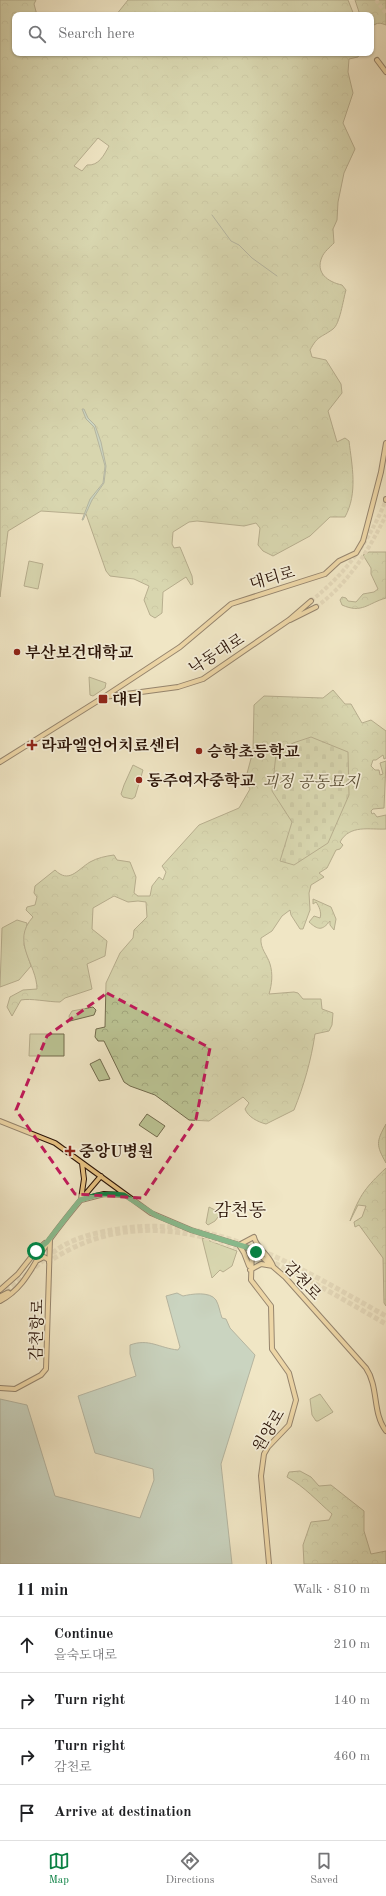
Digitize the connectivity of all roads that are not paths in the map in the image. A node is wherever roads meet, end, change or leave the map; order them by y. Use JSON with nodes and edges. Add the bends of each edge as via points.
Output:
{"nodes":[{"id":1,"x":377,"y":60,"type":"dead end"},
{"id":2,"x":386,"y":72,"type":"edge"},
{"id":3,"x":386,"y":442,"type":"edge"},
{"id":4,"x":312,"y":601,"type":"tunnel mouth"},
{"id":5,"x":316,"y":607,"type":"tunnel mouth"},
{"id":6,"x":289,"y":620,"type":"junction"},
{"id":7,"x":104,"y":697,"type":"junction"},
{"id":8,"x":0,"y":762,"type":"edge"},
{"id":9,"x":0,"y":1121,"type":"edge"},
{"id":10,"x":82,"y":1162,"type":"junction"},
{"id":11,"x":101,"y":1176,"type":"junction"},
{"id":12,"x":124,"y":1195,"type":"junction"},
{"id":13,"x":80,"y":1200,"type":"junction"},
{"id":14,"x":49,"y":1240,"type":"junction"},
{"id":15,"x":239,"y":1244,"type":"junction"},
{"id":16,"x":252,"y":1250,"type":"junction"},
{"id":17,"x":37,"y":1260,"type":"junction"},
{"id":18,"x":25,"y":1265,"type":"junction"},
{"id":19,"x":50,"y":1265,"type":"junction"},
{"id":20,"x":274,"y":1266,"type":"junction"},
{"id":21,"x":32,"y":1270,"type":"junction"},
{"id":22,"x":250,"y":1270,"type":"junction"},
{"id":23,"x":18,"y":1274,"type":"junction"},
{"id":24,"x":26,"y":1279,"type":"junction"},
{"id":25,"x":0,"y":1290,"type":"edge"},
{"id":26,"x":0,"y":1294,"type":"edge"},
{"id":27,"x":0,"y":1297,"type":"edge"},
{"id":28,"x":0,"y":1301,"type":"edge"},
{"id":29,"x":0,"y":1388,"type":"edge"},
{"id":30,"x":386,"y":1432,"type":"edge"},
{"id":31,"x":269,"y":1564,"type":"edge"}],
"edges":[{"from":1,"to":2,"type":"main road"},
{"from":3,"to":7,"type":"main road","name":"대티로","via":[[368,526],[356,553],[339,561],[325,574],[231,604],[180,647]]},
{"from":4,"to":6,"type":"main road","name":"낙동대로"},
{"from":5,"to":6,"type":"main road","name":"낙동대로"},
{"from":6,"to":7,"type":"main road","name":"낙동대로","via":[[217,670],[192,683]]},
{"from":7,"to":8,"type":"main road","name":"낙동대로"},
{"from":9,"to":10,"type":"main road","name":"감천로","via":[[55,1142]]},
{"from":10,"to":11,"type":"main road","name":"감천로"},
{"from":10,"to":13,"type":"main road","via":[[84,1179]]},
{"from":11,"to":12,"type":"main road","name":"감천로"},
{"from":11,"to":13,"type":"main road"},
{"from":12,"to":13,"type":"main road","via":[[104,1194]]},
{"from":12,"to":15,"type":"main road","name":"감천로","via":[[157,1216],[191,1230]]},
{"from":13,"to":14,"type":"main road"},
{"from":14,"to":17,"type":"main road"},
{"from":14,"to":18,"type":"main road"},
{"from":14,"to":19,"type":"main road","name":"감천항로"},
{"from":15,"to":16,"type":"main road","name":"감천로"},
{"from":15,"to":20,"type":"main road","via":[[254,1237]]},
{"from":15,"to":22,"type":"main road"},
{"from":16,"to":20,"type":"main road","name":"감천로"},
{"from":16,"to":22,"type":"main road","name":"원양로"},
{"from":17,"to":19,"type":"main road","via":[[44,1257],[49,1260]]},
{"from":17,"to":21,"type":"main road"},
{"from":18,"to":21,"type":"main road","via":[[28,1262],[32,1263]]},
{"from":18,"to":23,"type":"main road"},
{"from":19,"to":29,"type":"main road","name":"감천항로","via":[[46,1369],[41,1375],[15,1389]]},
{"from":20,"to":22,"type":"main road","via":[[261,1264]]},
{"from":20,"to":30,"type":"main road","name":"감천로","via":[[366,1368],[374,1385],[380,1420]]},
{"from":21,"to":24,"type":"main road"},
{"from":22,"to":31,"type":"main road","name":"원양로","via":[[252,1283],[271,1306],[272,1349],[289,1373],[296,1400],[289,1425],[268,1446],[264,1454],[261,1476]]},
{"from":23,"to":24,"type":"main road","via":[[15,1280],[17,1284]]},
{"from":23,"to":25,"type":"main road"},
{"from":24,"to":28,"type":"main road"},
{"from":26,"to":27,"type":"highway","via":[[7,1292]]}]}
